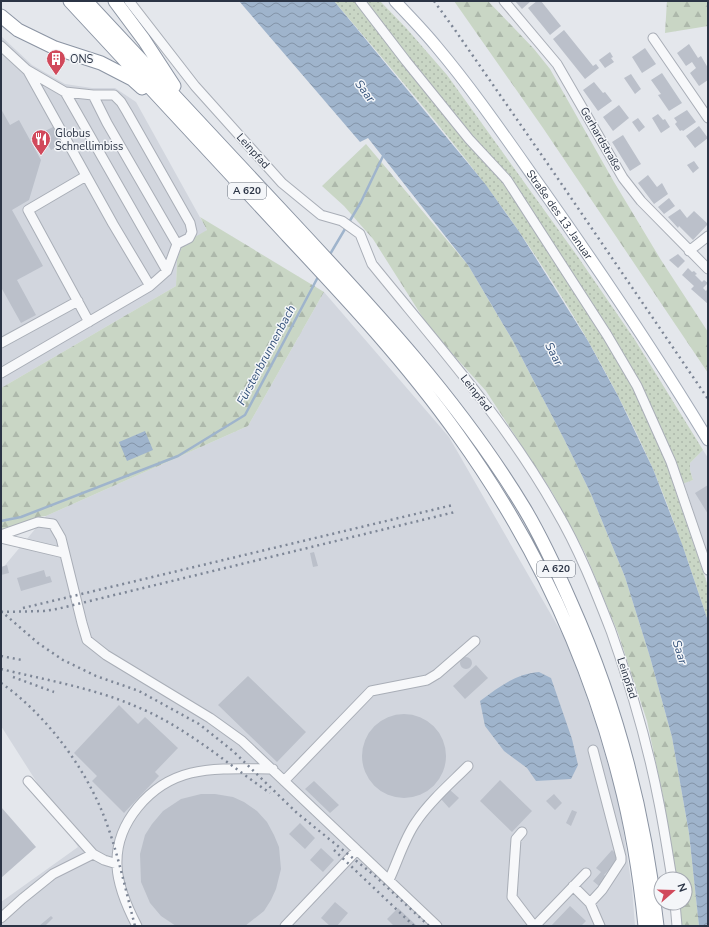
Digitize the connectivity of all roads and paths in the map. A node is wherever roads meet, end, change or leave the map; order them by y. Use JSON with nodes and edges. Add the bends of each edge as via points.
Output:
{"nodes":[{"id":1,"x":70,"y":1,"type":"edge"},
{"id":2,"x":86,"y":1,"type":"edge"},
{"id":3,"x":115,"y":1,"type":"edge"},
{"id":4,"x":129,"y":1,"type":"edge"},
{"id":5,"x":360,"y":1,"type":"edge"},
{"id":6,"x":395,"y":1,"type":"edge"},
{"id":7,"x":504,"y":1,"type":"edge"},
{"id":8,"x":1,"y":16,"type":"edge"},
{"id":9,"x":653,"y":38,"type":"dead end"},
{"id":10,"x":1,"y":46,"type":"edge"},
{"id":11,"x":27,"y":70,"type":"junction"},
{"id":12,"x":65,"y":92,"type":"junction"},
{"id":13,"x":93,"y":95,"type":"junction"},
{"id":14,"x":187,"y":117,"type":"junction"},
{"id":15,"x":708,"y":118,"type":"edge"},
{"id":16,"x":86,"y":176,"type":"junction"},
{"id":17,"x":708,"y":236,"type":"edge"},
{"id":18,"x":177,"y":244,"type":"junction"},
{"id":19,"x":689,"y":251,"type":"junction"},
{"id":20,"x":708,"y":269,"type":"edge"},
{"id":21,"x":167,"y":271,"type":"junction"},
{"id":22,"x":332,"y":274,"type":"junction"},
{"id":23,"x":150,"y":286,"type":"junction"},
{"id":24,"x":78,"y":301,"type":"junction"},
{"id":25,"x":89,"y":322,"type":"junction"},
{"id":26,"x":1,"y":343,"type":"edge"},
{"id":27,"x":1,"y":373,"type":"edge"},
{"id":28,"x":708,"y":440,"type":"edge"},
{"id":29,"x":1,"y":537,"type":"edge"},
{"id":30,"x":64,"y":554,"type":"junction"},
{"id":31,"x":708,"y":570,"type":"edge"},
{"id":32,"x":475,"y":641,"type":"dead end"},
{"id":33,"x":593,"y":750,"type":"dead end"},
{"id":34,"x":468,"y":766,"type":"dead end"},
{"id":35,"x":273,"y":769,"type":"junction"},
{"id":36,"x":28,"y":781,"type":"dead end"},
{"id":37,"x":284,"y":781,"type":"junction"},
{"id":38,"x":522,"y":832,"type":"dead end"},
{"id":39,"x":357,"y":850,"type":"junction"},
{"id":40,"x":94,"y":854,"type":"junction"},
{"id":41,"x":117,"y":864,"type":"junction"},
{"id":42,"x":671,"y":871,"type":"edge"},
{"id":43,"x":586,"y":874,"type":"dead end"},
{"id":44,"x":389,"y":880,"type":"junction"},
{"id":45,"x":573,"y":886,"type":"junction"},
{"id":46,"x":590,"y":903,"type":"junction"},
{"id":47,"x":676,"y":911,"type":"edge"},
{"id":48,"x":1,"y":918,"type":"edge"},
{"id":49,"x":137,"y":926,"type":"edge"},
{"id":50,"x":285,"y":926,"type":"edge"},
{"id":51,"x":437,"y":926,"type":"edge"},
{"id":52,"x":534,"y":926,"type":"edge"},
{"id":53,"x":600,"y":926,"type":"edge"},
{"id":54,"x":645,"y":926,"type":"edge"},
{"id":55,"x":657,"y":926,"type":"edge"},
{"id":56,"x":677,"y":926,"type":"edge"}],
"edges":[{"from":1,"to":14,"type":"highway","number":"A 620"},
{"from":2,"to":14,"type":"highway","number":"A 620"},
{"from":3,"to":14,"type":"highway","via":[[144,40]]},
{"from":4,"to":42,"type":"street","name":"Leinpfad","via":[[194,86],[282,183],[321,215],[342,222],[360,234],[372,264],[491,411],[556,508],[585,565],[627,677],[659,802]]},
{"from":5,"to":31,"type":"street","via":[[469,139],[507,180],[607,335],[637,386],[668,455]]},
{"from":6,"to":28,"type":"main road","name":"Straße des 13. Januar","via":[[444,56],[518,155],[609,285]]},
{"from":7,"to":19,"type":"street","name":"Gerhardstraße","via":[[557,64],[623,178],[641,201]]},
{"from":8,"to":14,"type":"highway","via":[[18,30],[55,48],[101,63],[132,79]]},
{"from":9,"to":15,"type":"street"},
{"from":10,"to":11,"type":"street"},
{"from":11,"to":12,"type":"street"},
{"from":11,"to":16,"type":"street"},
{"from":12,"to":13,"type":"street"},
{"from":12,"to":21,"type":"street"},
{"from":13,"to":18,"type":"street"},
{"from":13,"to":18,"type":"street","via":[[114,95],[131,118],[190,223],[192,232],[189,238]]},
{"from":14,"to":22,"type":"highway","number":"A 620"},
{"from":16,"to":23,"type":"street"},
{"from":16,"to":24,"type":"street","via":[[28,210]]},
{"from":17,"to":19,"type":"street"},
{"from":18,"to":21,"type":"street"},
{"from":19,"to":20,"type":"street","name":"Gerhardstraße"},
{"from":21,"to":23,"type":"street"},
{"from":22,"to":54,"type":"highway","number":"A 620","via":[[459,436],[513,520],[548,584],[585,668],[616,764],[636,861]]},
{"from":22,"to":55,"type":"highway","number":"A 620","via":[[412,355],[472,429],[526,511],[560,576],[598,670],[620,735],[648,860]]},
{"from":23,"to":25,"type":"street"},
{"from":24,"to":25,"type":"street"},
{"from":24,"to":26,"type":"street"},
{"from":25,"to":27,"type":"street"},
{"from":29,"to":30,"type":"street"},
{"from":29,"to":30,"type":"street","via":[[38,522],[53,524],[61,538]]},
{"from":30,"to":35,"type":"street","via":[[88,640],[106,655],[210,718],[242,741]]},
{"from":32,"to":37,"type":"street","via":[[427,680],[371,691]]},
{"from":33,"to":46,"type":"street","via":[[622,857],[602,890]]},
{"from":34,"to":44,"type":"street","via":[[425,809],[415,823]]},
{"from":35,"to":37,"type":"street"},
{"from":35,"to":41,"type":"street","via":[[206,770],[181,776],[164,784],[139,804],[131,817],[124,830]]},
{"from":36,"to":40,"type":"street"},
{"from":37,"to":39,"type":"street"},
{"from":38,"to":52,"type":"street","via":[[516,839],[512,897]]},
{"from":39,"to":44,"type":"street"},
{"from":39,"to":50,"type":"street"},
{"from":40,"to":41,"type":"street"},
{"from":40,"to":48,"type":"street","via":[[53,874]]},
{"from":41,"to":49,"type":"street","via":[[121,890]]},
{"from":43,"to":45,"type":"street"},
{"from":44,"to":51,"type":"street"},
{"from":45,"to":46,"type":"street"},
{"from":45,"to":52,"type":"street"},
{"from":46,"to":53,"type":"street"},
{"from":47,"to":56,"type":"street"}]}
